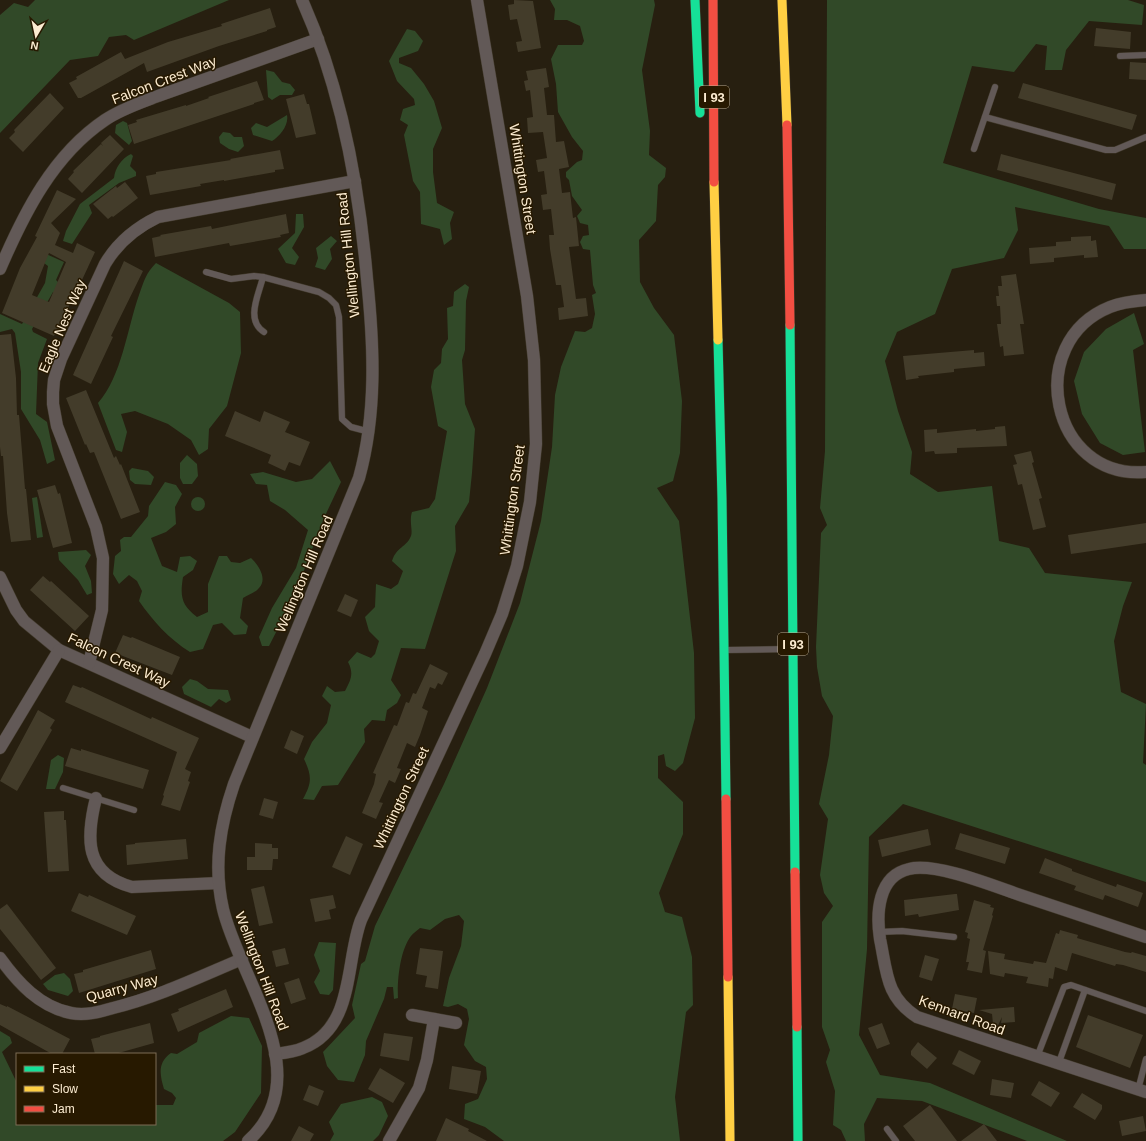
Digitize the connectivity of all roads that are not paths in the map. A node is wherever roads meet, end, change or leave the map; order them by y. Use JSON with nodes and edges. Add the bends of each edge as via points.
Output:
{"nodes":[{"id":1,"x":302,"y":0,"type":"edge"},
{"id":2,"x":477,"y":0,"type":"edge"},
{"id":3,"x":694,"y":0,"type":"edge"},
{"id":4,"x":713,"y":0,"type":"edge"},
{"id":5,"x":782,"y":0,"type":"edge"},
{"id":6,"x":318,"y":39,"type":"junction"},
{"id":7,"x":794,"y":54,"type":"dead end"},
{"id":8,"x":1146,"y":55,"type":"edge"},
{"id":9,"x":1120,"y":56,"type":"dead end"},
{"id":10,"x":995,"y":87,"type":"dead end"},
{"id":11,"x":985,"y":117,"type":"junction"},
{"id":12,"x":700,"y":120,"type":"dead end"},
{"id":13,"x":1146,"y":137,"type":"edge"},
{"id":14,"x":788,"y":148,"type":"junction"},
{"id":15,"x":974,"y":149,"type":"dead end"},
{"id":16,"x":704,"y":159,"type":"dead end"},
{"id":17,"x":354,"y":181,"type":"junction"},
{"id":18,"x":715,"y":195,"type":"junction"},
{"id":19,"x":0,"y":269,"type":"edge"},
{"id":20,"x":206,"y":272,"type":"dead end"},
{"id":21,"x":263,"y":277,"type":"junction"},
{"id":22,"x":1146,"y":300,"type":"edge"},
{"id":23,"x":264,"y":332,"type":"dead end"},
{"id":24,"x":370,"y":432,"type":"junction"},
{"id":25,"x":1146,"y":472,"type":"edge"},
{"id":26,"x":0,"y":577,"type":"edge"},
{"id":27,"x":793,"y":649,"type":"junction"},
{"id":28,"x":59,"y":650,"type":"junction"},
{"id":29,"x":724,"y":650,"type":"junction"},
{"id":30,"x":89,"y":664,"type":"junction"},
{"id":31,"x":252,"y":738,"type":"junction"},
{"id":32,"x":0,"y":748,"type":"edge"},
{"id":33,"x":63,"y":788,"type":"dead end"},
{"id":34,"x":96,"y":798,"type":"junction"},
{"id":35,"x":134,"y":810,"type":"dead end"},
{"id":36,"x":219,"y":883,"type":"junction"},
{"id":37,"x":879,"y":932,"type":"junction"},
{"id":38,"x":954,"y":937,"type":"dead end"},
{"id":39,"x":1146,"y":937,"type":"edge"},
{"id":40,"x":0,"y":958,"type":"edge"},
{"id":41,"x":242,"y":959,"type":"junction"},
{"id":42,"x":1085,"y":990,"type":"junction"},
{"id":43,"x":1146,"y":1011,"type":"edge"},
{"id":44,"x":412,"y":1015,"type":"dead end"},
{"id":45,"x":434,"y":1019,"type":"junction"},
{"id":46,"x":456,"y":1023,"type":"dead end"},
{"id":47,"x":276,"y":1054,"type":"junction"},
{"id":48,"x":1036,"y":1057,"type":"junction"},
{"id":49,"x":1146,"y":1059,"type":"edge"},
{"id":50,"x":1058,"y":1065,"type":"junction"},
{"id":51,"x":1142,"y":1091,"type":"edge"},
{"id":52,"x":887,"y":1129,"type":"dead end"},
{"id":53,"x":248,"y":1141,"type":"edge"},
{"id":54,"x":390,"y":1141,"type":"edge"},
{"id":55,"x":730,"y":1141,"type":"edge"},
{"id":56,"x":798,"y":1141,"type":"edge"},
{"id":57,"x":896,"y":1141,"type":"edge"}],
"edges":[{"from":1,"to":6,"type":"street","name":"Wellington Hill Road"},
{"from":2,"to":47,"type":"street","name":"Whittington Street","via":[[527,296],[534,360],[536,444],[524,536],[511,588],[485,654],[361,920],[352,950],[346,991],[337,1017],[330,1029],[310,1045]]},
{"from":3,"to":12,"type":"highway"},
{"from":4,"to":18,"type":"highway","number":"I 93"},
{"from":5,"to":14,"type":"highway","number":"I 93"},
{"from":6,"to":17,"type":"street","name":"Wellington Hill Road","via":[[340,114]]},
{"from":6,"to":19,"type":"street","name":"Falcon Crest Way","via":[[158,96],[106,119],[63,156],[46,179]]},
{"from":7,"to":14,"type":"highway"},
{"from":8,"to":9,"type":"lane"},
{"from":10,"to":11,"type":"lane"},
{"from":11,"to":13,"type":"lane","via":[[1106,150],[1116,150]]},
{"from":11,"to":15,"type":"lane"},
{"from":14,"to":27,"type":"highway","number":"I 93"},
{"from":16,"to":18,"type":"highway"},
{"from":17,"to":24,"type":"street","name":"Wellington Hill Road","via":[[365,256],[372,338]]},
{"from":17,"to":30,"type":"street","name":"Eagle Nest Way","via":[[158,217],[140,225],[125,238],[113,250],[105,264],[61,359],[53,392],[57,426],[96,527],[103,558],[102,610]]},
{"from":18,"to":29,"type":"highway","number":"I 93"},
{"from":20,"to":21,"type":"lane","via":[[231,279]]},
{"from":21,"to":23,"type":"lane","via":[[254,320],[257,328]]},
{"from":21,"to":24,"type":"lane","via":[[319,292],[336,305],[339,316],[342,419],[351,427]]},
{"from":22,"to":25,"type":"street","via":[[1130,301],[1110,307],[1089,319],[1065,350],[1060,362],[1056,393],[1061,417],[1084,451],[1108,466],[1135,473]]},
{"from":24,"to":31,"type":"street","name":"Wellington Hill Road","via":[[363,465],[349,505]]},
{"from":26,"to":28,"type":"street","name":"Falcon Crest Way","via":[[24,621]]},
{"from":27,"to":29,"type":"lane"},
{"from":27,"to":56,"type":"highway","number":"I 93"},
{"from":28,"to":30,"type":"street","name":"Falcon Crest Way"},
{"from":28,"to":32,"type":"street"},
{"from":29,"to":55,"type":"highway","number":"I 93"},
{"from":30,"to":31,"type":"street","name":"Falcon Crest Way"},
{"from":31,"to":36,"type":"street","name":"Wellington Hill Road","via":[[221,824]]},
{"from":33,"to":34,"type":"lane"},
{"from":34,"to":35,"type":"lane"},
{"from":34,"to":36,"type":"street","via":[[90,827],[91,851],[100,870],[109,877],[120,884],[132,887]]},
{"from":36,"to":41,"type":"street","name":"Wellington Hill Road","via":[[228,927]]},
{"from":37,"to":38,"type":"lane","via":[[902,931]]},
{"from":37,"to":39,"type":"street","name":"Kennard Road","via":[[880,902],[889,880],[896,873],[910,868],[923,868],[937,869],[988,884]]},
{"from":37,"to":48,"type":"street","name":"Kennard Road","via":[[890,988],[905,1009],[931,1023]]},
{"from":40,"to":41,"type":"street","name":"Quarry Way","via":[[34,997],[57,1009],[82,1014],[150,998]]},
{"from":41,"to":47,"type":"street","name":"Wellington Hill Road","via":[[266,1015]]},
{"from":42,"to":43,"type":"lane"},
{"from":42,"to":48,"type":"lane","via":[[1071,985],[1064,987]]},
{"from":42,"to":50,"type":"lane"},
{"from":44,"to":45,"type":"street"},
{"from":45,"to":46,"type":"street"},
{"from":45,"to":54,"type":"street","via":[[419,1088]]},
{"from":47,"to":53,"type":"street","name":"Wellington Hill Road","via":[[277,1077],[271,1108],[260,1128]]},
{"from":48,"to":50,"type":"street","name":"Kennard Road"},
{"from":49,"to":51,"type":"lane"},
{"from":50,"to":51,"type":"street","name":"Kennard Road"},
{"from":52,"to":57,"type":"lane"}]}
